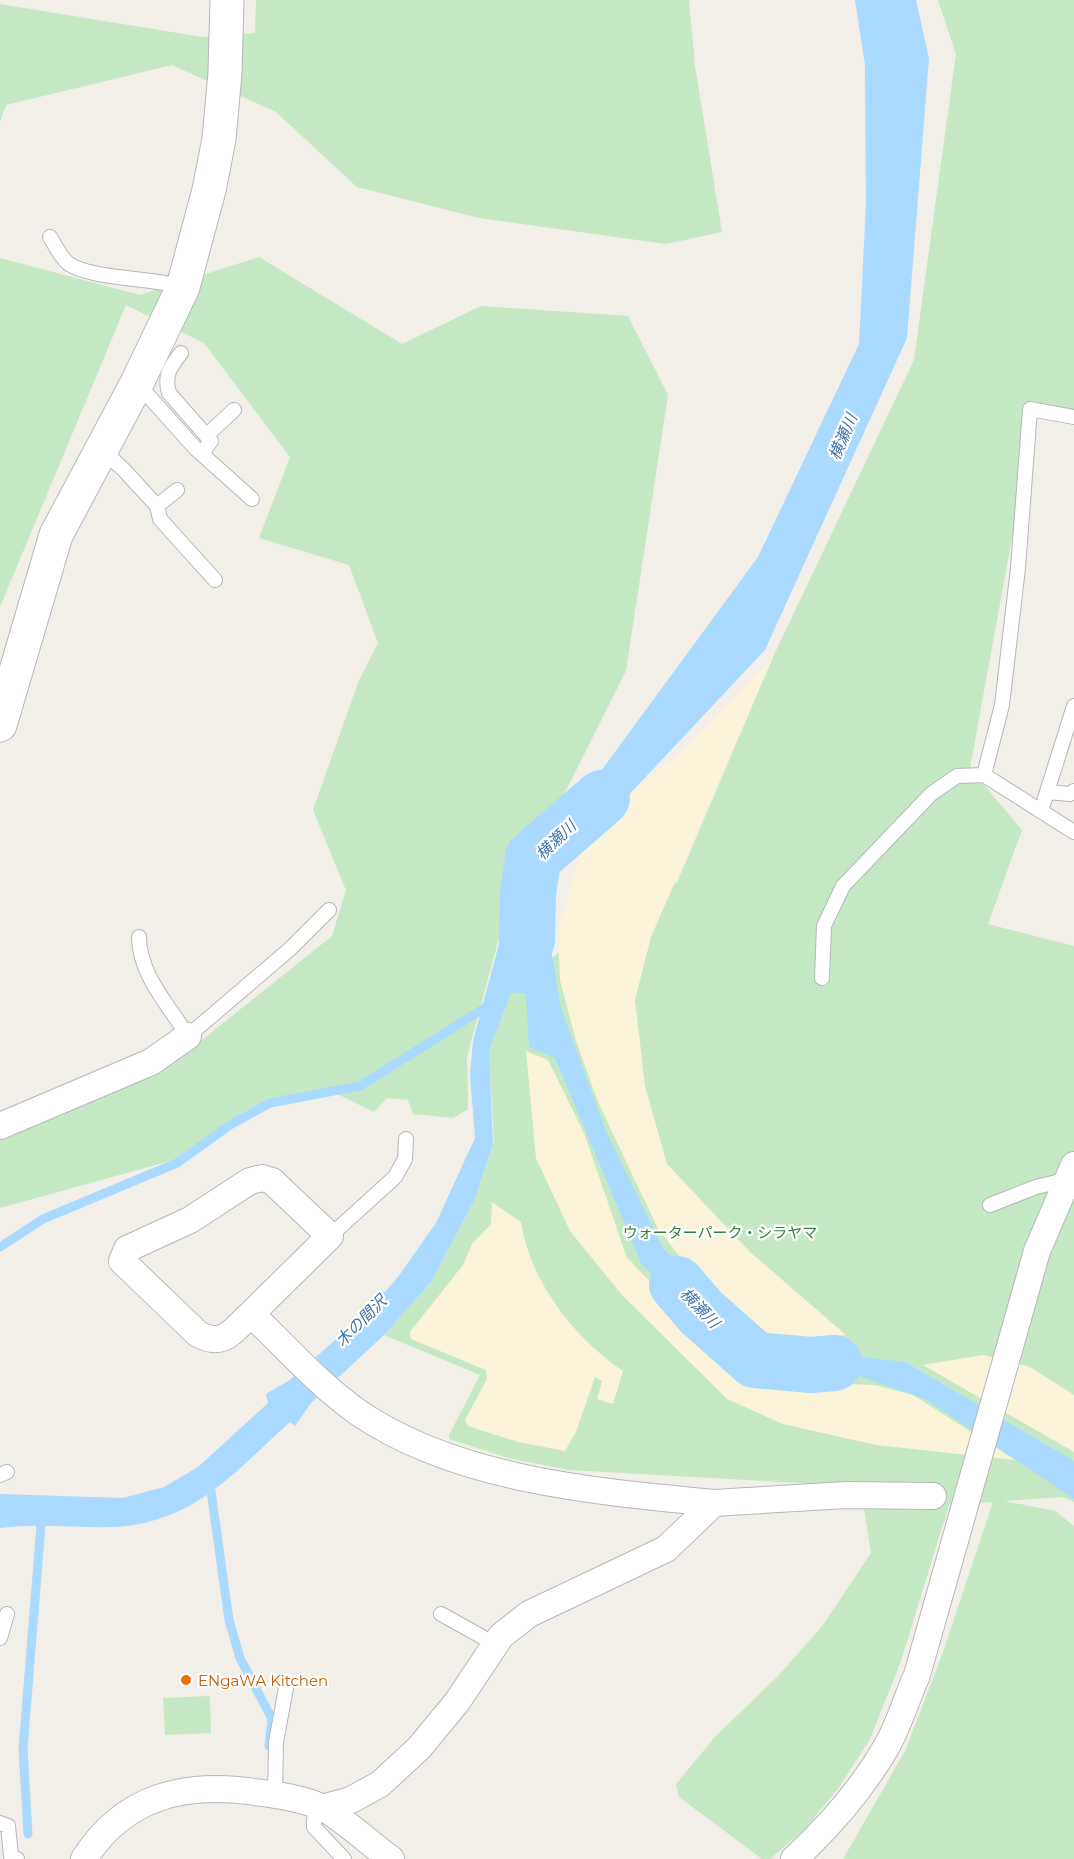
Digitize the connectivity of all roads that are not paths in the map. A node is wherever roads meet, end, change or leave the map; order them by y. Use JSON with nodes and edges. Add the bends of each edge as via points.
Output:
{"nodes":[{"id":1,"x":227,"y":0,"type":"edge"},
{"id":2,"x":50,"y":237,"type":"dead end"},
{"id":3,"x":183,"y":287,"type":"junction"},
{"id":4,"x":181,"y":353,"type":"dead end"},
{"id":5,"x":137,"y":383,"type":"junction"},
{"id":6,"x":234,"y":410,"type":"dead end"},
{"id":7,"x":1074,"y":417,"type":"edge"},
{"id":8,"x":207,"y":435,"type":"junction"},
{"id":9,"x":101,"y":449,"type":"junction"},
{"id":10,"x":202,"y":453,"type":"junction"},
{"id":11,"x":177,"y":490,"type":"dead end"},
{"id":12,"x":252,"y":499,"type":"dead end"},
{"id":13,"x":157,"y":506,"type":"junction"},
{"id":14,"x":215,"y":580,"type":"dead end"},
{"id":15,"x":1074,"y":706,"type":"edge"},
{"id":16,"x":0,"y":725,"type":"edge"},
{"id":17,"x":984,"y":775,"type":"junction"},
{"id":18,"x":1074,"y":791,"type":"edge"},
{"id":19,"x":1047,"y":792,"type":"junction"},
{"id":20,"x":1041,"y":811,"type":"junction"},
{"id":21,"x":1074,"y":832,"type":"edge"},
{"id":22,"x":329,"y":910,"type":"dead end"},
{"id":23,"x":139,"y":937,"type":"dead end"},
{"id":24,"x":822,"y":978,"type":"dead end"},
{"id":25,"x":188,"y":1036,"type":"junction"},
{"id":26,"x":0,"y":1126,"type":"edge"},
{"id":27,"x":406,"y":1139,"type":"dead end"},
{"id":28,"x":1071,"y":1172,"type":"edge"},
{"id":29,"x":990,"y":1205,"type":"dead end"},
{"id":30,"x":330,"y":1236,"type":"junction"},
{"id":31,"x":251,"y":1314,"type":"junction"},
{"id":32,"x":933,"y":1496,"type":"dead end"},
{"id":33,"x":714,"y":1503,"type":"junction"},
{"id":34,"x":7,"y":1614,"type":"dead end"},
{"id":35,"x":441,"y":1614,"type":"dead end"},
{"id":36,"x":0,"y":1638,"type":"edge"},
{"id":37,"x":495,"y":1644,"type":"junction"},
{"id":38,"x":286,"y":1688,"type":"dead end"},
{"id":39,"x":275,"y":1794,"type":"junction"},
{"id":40,"x":322,"y":1808,"type":"junction"},
{"id":41,"x":0,"y":1823,"type":"edge"},
{"id":42,"x":12,"y":1858,"type":"edge"},
{"id":43,"x":84,"y":1859,"type":"edge"},
{"id":44,"x":344,"y":1859,"type":"edge"},
{"id":45,"x":391,"y":1859,"type":"edge"},
{"id":46,"x":794,"y":1859,"type":"edge"}],
"edges":[{"from":1,"to":3,"type":"street","via":[[219,139]]},
{"from":2,"to":3,"type":"lane","via":[[68,263],[85,270]]},
{"from":3,"to":5,"type":"street"},
{"from":4,"to":8,"type":"lane","via":[[167,371],[169,393]]},
{"from":5,"to":9,"type":"street"},
{"from":5,"to":10,"type":"lane"},
{"from":6,"to":8,"type":"lane"},
{"from":7,"to":17,"type":"lane","via":[[1030,409],[1018,568],[1002,705]]},
{"from":8,"to":10,"type":"lane","via":[[211,441]]},
{"from":9,"to":13,"type":"lane"},
{"from":9,"to":16,"type":"street","via":[[56,535]]},
{"from":10,"to":12,"type":"lane"},
{"from":11,"to":13,"type":"lane"},
{"from":13,"to":14,"type":"lane","via":[[160,519]]},
{"from":15,"to":19,"type":"lane"},
{"from":17,"to":20,"type":"lane"},
{"from":17,"to":24,"type":"lane","via":[[957,776],[931,794],[843,886],[824,926]]},
{"from":18,"to":19,"type":"lane"},
{"from":19,"to":20,"type":"lane"},
{"from":20,"to":21,"type":"lane"},
{"from":22,"to":25,"type":"lane","via":[[290,949]]},
{"from":23,"to":25,"type":"lane","via":[[139,951],[148,976]]},
{"from":25,"to":26,"type":"street","via":[[151,1062]]},
{"from":27,"to":30,"type":"lane","via":[[405,1159],[395,1177]]},
{"from":28,"to":29,"type":"lane"},
{"from":28,"to":46,"type":"street","via":[[1036,1251],[916,1675],[889,1742],[854,1797]]},
{"from":30,"to":31,"type":"street"},
{"from":30,"to":31,"type":"street","via":[[272,1181],[262,1178],[250,1181],[190,1220],[127,1249],[122,1261],[210,1341],[225,1338]]},
{"from":31,"to":33,"type":"street","via":[[327,1388],[359,1413],[404,1439],[456,1460],[546,1481]]},
{"from":32,"to":33,"type":"street","via":[[846,1495]]},
{"from":33,"to":37,"type":"street","via":[[666,1549],[529,1614]]},
{"from":34,"to":36,"type":"lane"},
{"from":35,"to":37,"type":"lane"},
{"from":37,"to":40,"type":"street","via":[[457,1702],[419,1748],[380,1784],[351,1800]]},
{"from":38,"to":39,"type":"lane","via":[[276,1742]]},
{"from":39,"to":40,"type":"street"},
{"from":39,"to":43,"type":"street","via":[[210,1787],[167,1795],[134,1808],[112,1825]]},
{"from":40,"to":44,"type":"lane","via":[[314,1819],[314,1827]]},
{"from":40,"to":45,"type":"street"},
{"from":41,"to":42,"type":"lane","via":[[8,1826]]}]}
